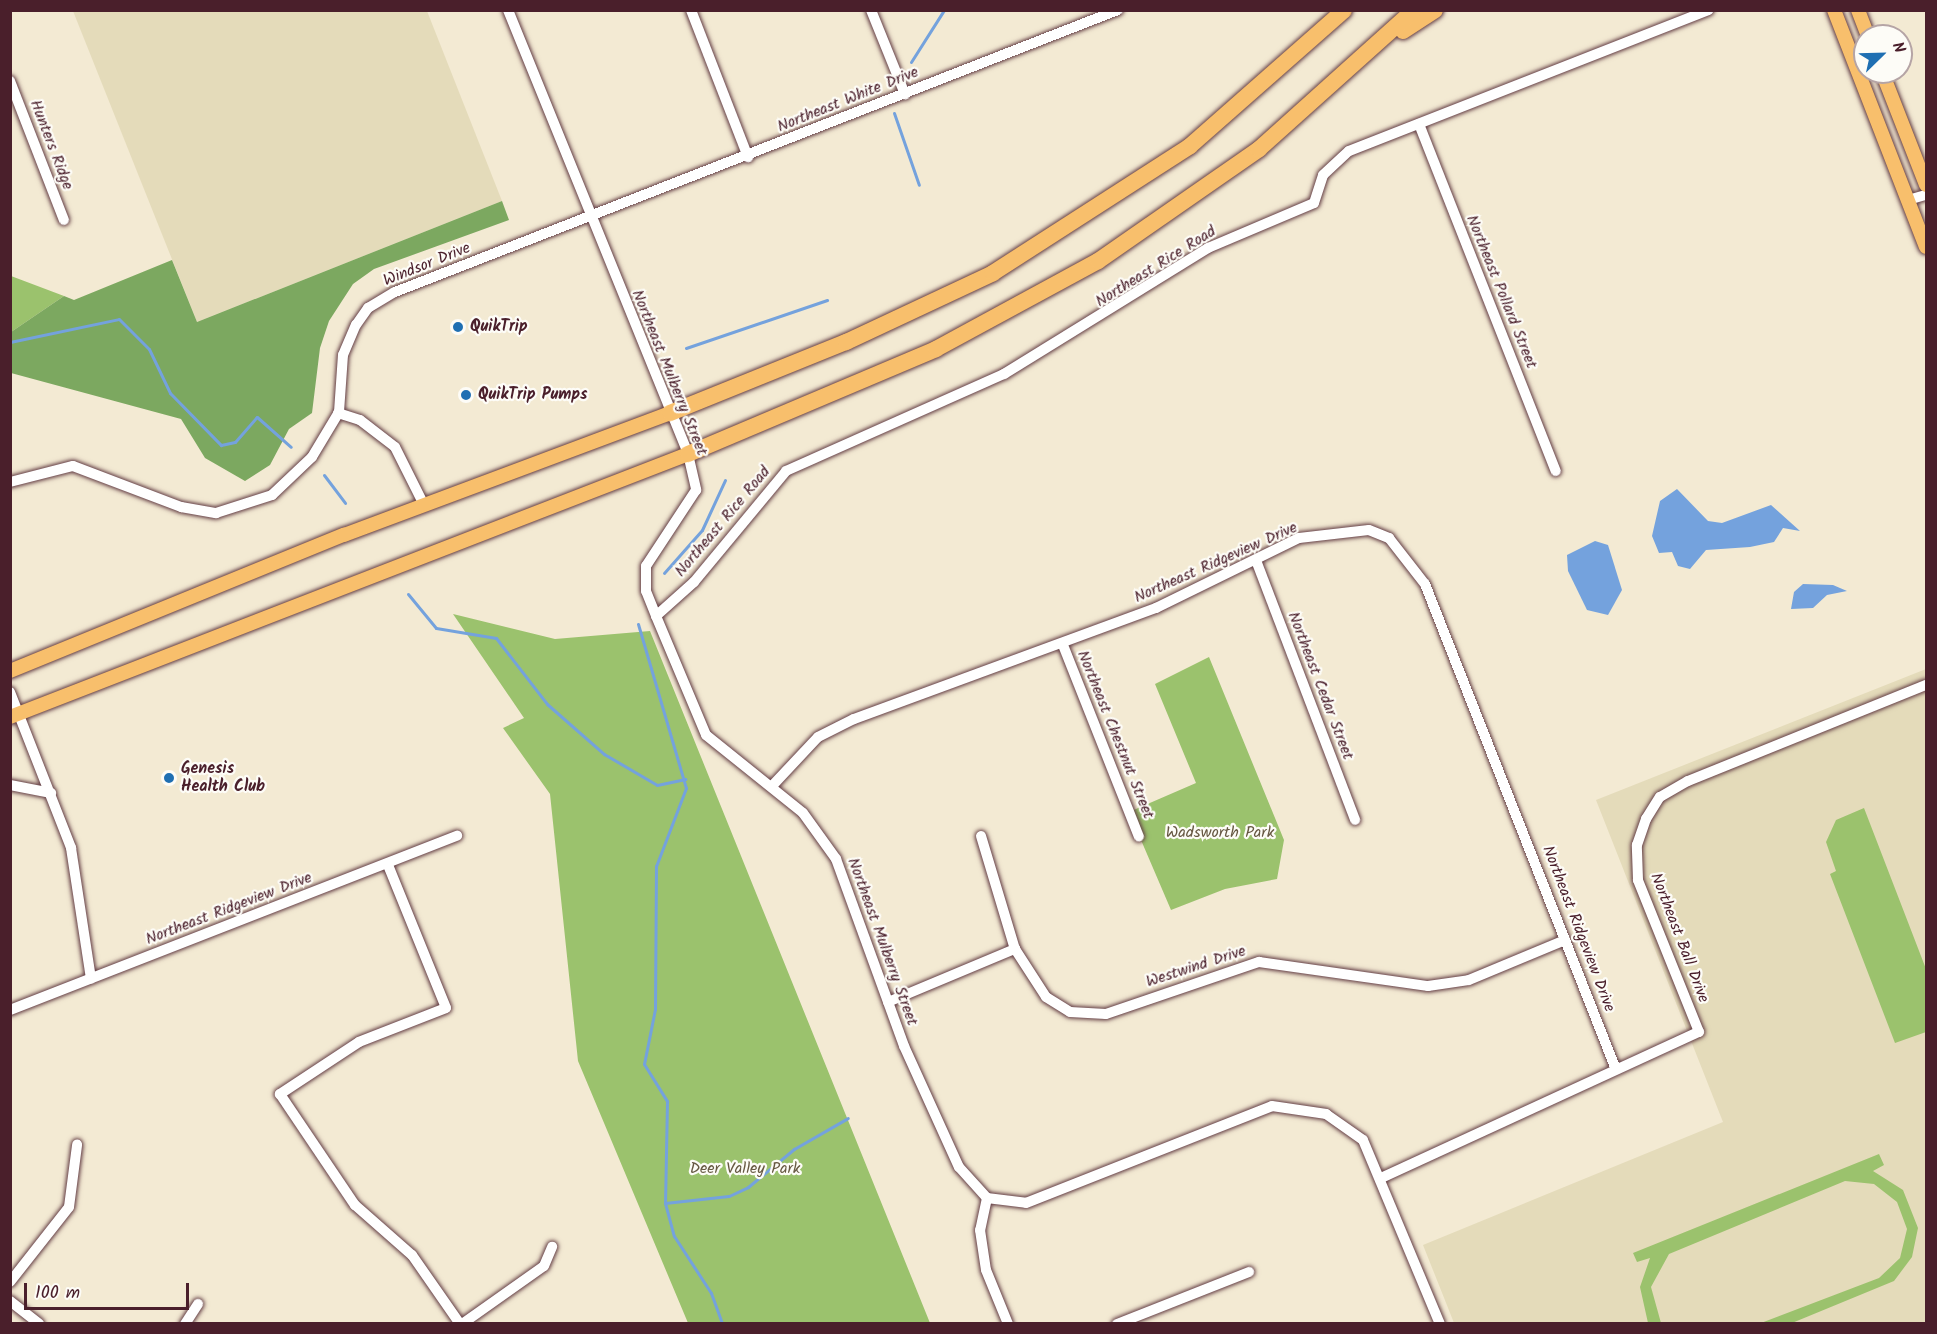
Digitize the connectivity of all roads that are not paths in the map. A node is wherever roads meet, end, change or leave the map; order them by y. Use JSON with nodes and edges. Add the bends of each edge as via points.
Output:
{"nodes":[{"id":1,"x":508,"y":10,"type":"edge"},
{"id":2,"x":691,"y":10,"type":"edge"},
{"id":3,"x":871,"y":10,"type":"edge"},
{"id":4,"x":1118,"y":10,"type":"edge"},
{"id":5,"x":1333,"y":10,"type":"edge"},
{"id":6,"x":1344,"y":10,"type":"edge"},
{"id":7,"x":1414,"y":10,"type":"edge"},
{"id":8,"x":1435,"y":10,"type":"edge"},
{"id":9,"x":1708,"y":10,"type":"edge"},
{"id":10,"x":1834,"y":10,"type":"edge"},
{"id":11,"x":1358,"y":61,"type":"junction"},
{"id":12,"x":1286,"y":63,"type":"junction"},
{"id":13,"x":1887,"y":84,"type":"edge"},
{"id":14,"x":12,"y":87,"type":"edge"},
{"id":15,"x":904,"y":93,"type":"junction"},
{"id":16,"x":1419,"y":124,"type":"junction"},
{"id":17,"x":748,"y":157,"type":"junction"},
{"id":18,"x":1926,"y":185,"type":"edge"},
{"id":19,"x":1926,"y":195,"type":"edge"},
{"id":20,"x":1908,"y":200,"type":"junction"},
{"id":21,"x":589,"y":218,"type":"junction"},
{"id":22,"x":64,"y":220,"type":"dead end"},
{"id":23,"x":1926,"y":247,"type":"edge"},
{"id":24,"x":338,"y":413,"type":"junction"},
{"id":25,"x":670,"y":413,"type":"junction"},
{"id":26,"x":688,"y":454,"type":"junction"},
{"id":27,"x":1556,"y":471,"type":"dead end"},
{"id":28,"x":10,"y":482,"type":"edge"},
{"id":29,"x":424,"y":505,"type":"junction"},
{"id":30,"x":1257,"y":563,"type":"junction"},
{"id":31,"x":656,"y":616,"type":"junction"},
{"id":32,"x":1063,"y":645,"type":"junction"},
{"id":33,"x":10,"y":671,"type":"edge"},
{"id":34,"x":1926,"y":685,"type":"edge"},
{"id":35,"x":10,"y":692,"type":"edge"},
{"id":36,"x":15,"y":715,"type":"edge"},
{"id":37,"x":10,"y":785,"type":"edge"},
{"id":38,"x":772,"y":786,"type":"junction"},
{"id":39,"x":51,"y":793,"type":"junction"},
{"id":40,"x":1355,"y":820,"type":"dead end"},
{"id":41,"x":457,"y":836,"type":"dead end"},
{"id":42,"x":981,"y":836,"type":"dead end"},
{"id":43,"x":1139,"y":837,"type":"dead end"},
{"id":44,"x":388,"y":865,"type":"junction"},
{"id":45,"x":1565,"y":940,"type":"junction"},
{"id":46,"x":1016,"y":949,"type":"junction"},
{"id":47,"x":91,"y":978,"type":"junction"},
{"id":48,"x":888,"y":1002,"type":"junction"},
{"id":49,"x":10,"y":1010,"type":"edge"},
{"id":50,"x":1615,"y":1067,"type":"junction"},
{"id":51,"x":77,"y":1145,"type":"dead end"},
{"id":52,"x":1381,"y":1178,"type":"junction"},
{"id":53,"x":987,"y":1198,"type":"junction"},
{"id":54,"x":552,"y":1247,"type":"dead end"},
{"id":55,"x":1249,"y":1272,"type":"dead end"},
{"id":56,"x":10,"y":1282,"type":"edge"},
{"id":57,"x":10,"y":1301,"type":"edge"},
{"id":58,"x":198,"y":1304,"type":"dead end"},
{"id":59,"x":39,"y":1323,"type":"edge"},
{"id":60,"x":185,"y":1323,"type":"edge"},
{"id":61,"x":461,"y":1323,"type":"edge"},
{"id":62,"x":1008,"y":1323,"type":"edge"},
{"id":63,"x":1117,"y":1323,"type":"edge"},
{"id":64,"x":1440,"y":1323,"type":"edge"}],
"edges":[{"from":1,"to":21,"type":"street","name":"Northeast Mulberry Street"},
{"from":2,"to":17,"type":"street"},
{"from":3,"to":15,"type":"street"},
{"from":4,"to":15,"type":"street","name":"Northeast White Drive"},
{"from":5,"to":12,"type":"highway"},
{"from":6,"to":12,"type":"highway"},
{"from":7,"to":11,"type":"highway"},
{"from":8,"to":11,"type":"highway"},
{"from":9,"to":16,"type":"street","name":"Northeast Rice Road"},
{"from":10,"to":20,"type":"main road"},
{"from":11,"to":26,"type":"highway","via":[[1259,149],[1172,214],[1089,267],[936,349]]},
{"from":12,"to":25,"type":"highway","via":[[1190,146],[993,273],[846,342]]},
{"from":13,"to":18,"type":"main road"},
{"from":14,"to":22,"type":"street","name":"Hunters Ridge"},
{"from":15,"to":17,"type":"street","name":"Northeast White Drive"},
{"from":16,"to":27,"type":"street","name":"Northeast Pollard Street"},
{"from":16,"to":31,"type":"street","name":"Northeast Rice Road","via":[[1349,151],[1323,175],[1314,204],[1208,249],[1004,374],[786,471],[694,582]]},
{"from":17,"to":21,"type":"street","name":"Northeast White Drive"},
{"from":19,"to":20,"type":"street"},
{"from":20,"to":23,"type":"main road"},
{"from":21,"to":24,"type":"street","name":"Windsor Drive","via":[[394,292],[368,309],[343,355]]},
{"from":21,"to":25,"type":"street","name":"Northeast Mulberry Street"},
{"from":24,"to":28,"type":"street","name":"Windsor Drive","via":[[312,457],[272,495],[216,513],[181,507],[73,466]]},
{"from":24,"to":29,"type":"street","via":[[360,420],[395,447]]},
{"from":25,"to":26,"type":"street","name":"Northeast Mulberry Street"},
{"from":25,"to":29,"type":"main road"},
{"from":26,"to":31,"type":"street","name":"Northeast Mulberry Street","via":[[696,490],[646,566],[646,591]]},
{"from":26,"to":36,"type":"main road"},
{"from":29,"to":33,"type":"main road"},
{"from":30,"to":32,"type":"street","name":"Northeast Ridgeview Drive"},
{"from":30,"to":40,"type":"street","name":"Northeast Cedar Street"},
{"from":30,"to":45,"type":"street","name":"Northeast Ridgeview Drive","via":[[1299,538],[1353,531],[1389,538],[1398,549],[1425,584]]},
{"from":31,"to":38,"type":"street","name":"Northeast Mulberry Street","via":[[706,735]]},
{"from":32,"to":38,"type":"street","name":"Northeast Ridgeview Drive","via":[[854,719],[818,737]]},
{"from":32,"to":43,"type":"street","name":"Northeast Chestnut Street"},
{"from":34,"to":50,"type":"street","name":"Northeast Ball Drive","via":[[1660,797],[1637,845],[1638,880],[1700,1032]]},
{"from":35,"to":36,"type":"street"},
{"from":36,"to":39,"type":"street"},
{"from":37,"to":39,"type":"street"},
{"from":38,"to":48,"type":"street","name":"Northeast Mulberry Street","via":[[802,813],[836,859]]},
{"from":39,"to":47,"type":"street","via":[[79,879]]},
{"from":41,"to":44,"type":"street","name":"Northeast Ridgeview Drive"},
{"from":42,"to":46,"type":"street","name":"Westwind Drive"},
{"from":44,"to":47,"type":"street","name":"Northeast Ridgeview Drive"},
{"from":44,"to":61,"type":"street","via":[[446,1008],[353,1045],[280,1094],[355,1205],[412,1255]]},
{"from":45,"to":46,"type":"street","name":"Westwind Drive","via":[[1469,980],[1428,986],[1259,962],[1093,1016],[1058,1007],[1046,997]]},
{"from":45,"to":50,"type":"street","name":"Northeast Ridgeview Drive"},
{"from":46,"to":48,"type":"street"},
{"from":47,"to":49,"type":"street","name":"Northeast Ridgeview Drive"},
{"from":48,"to":53,"type":"street","name":"Northeast Mulberry Street","via":[[959,1167]]},
{"from":50,"to":52,"type":"street","name":"Northeast Ball Drive"},
{"from":51,"to":56,"type":"street","via":[[69,1207]]},
{"from":52,"to":53,"type":"street","via":[[1363,1140],[1326,1114],[1272,1106],[1026,1203]]},
{"from":52,"to":64,"type":"street"},
{"from":53,"to":62,"type":"street","via":[[980,1230],[986,1270]]},
{"from":54,"to":61,"type":"street","via":[[543,1266]]},
{"from":55,"to":63,"type":"street"},
{"from":57,"to":59,"type":"street"},
{"from":58,"to":60,"type":"street"}]}
